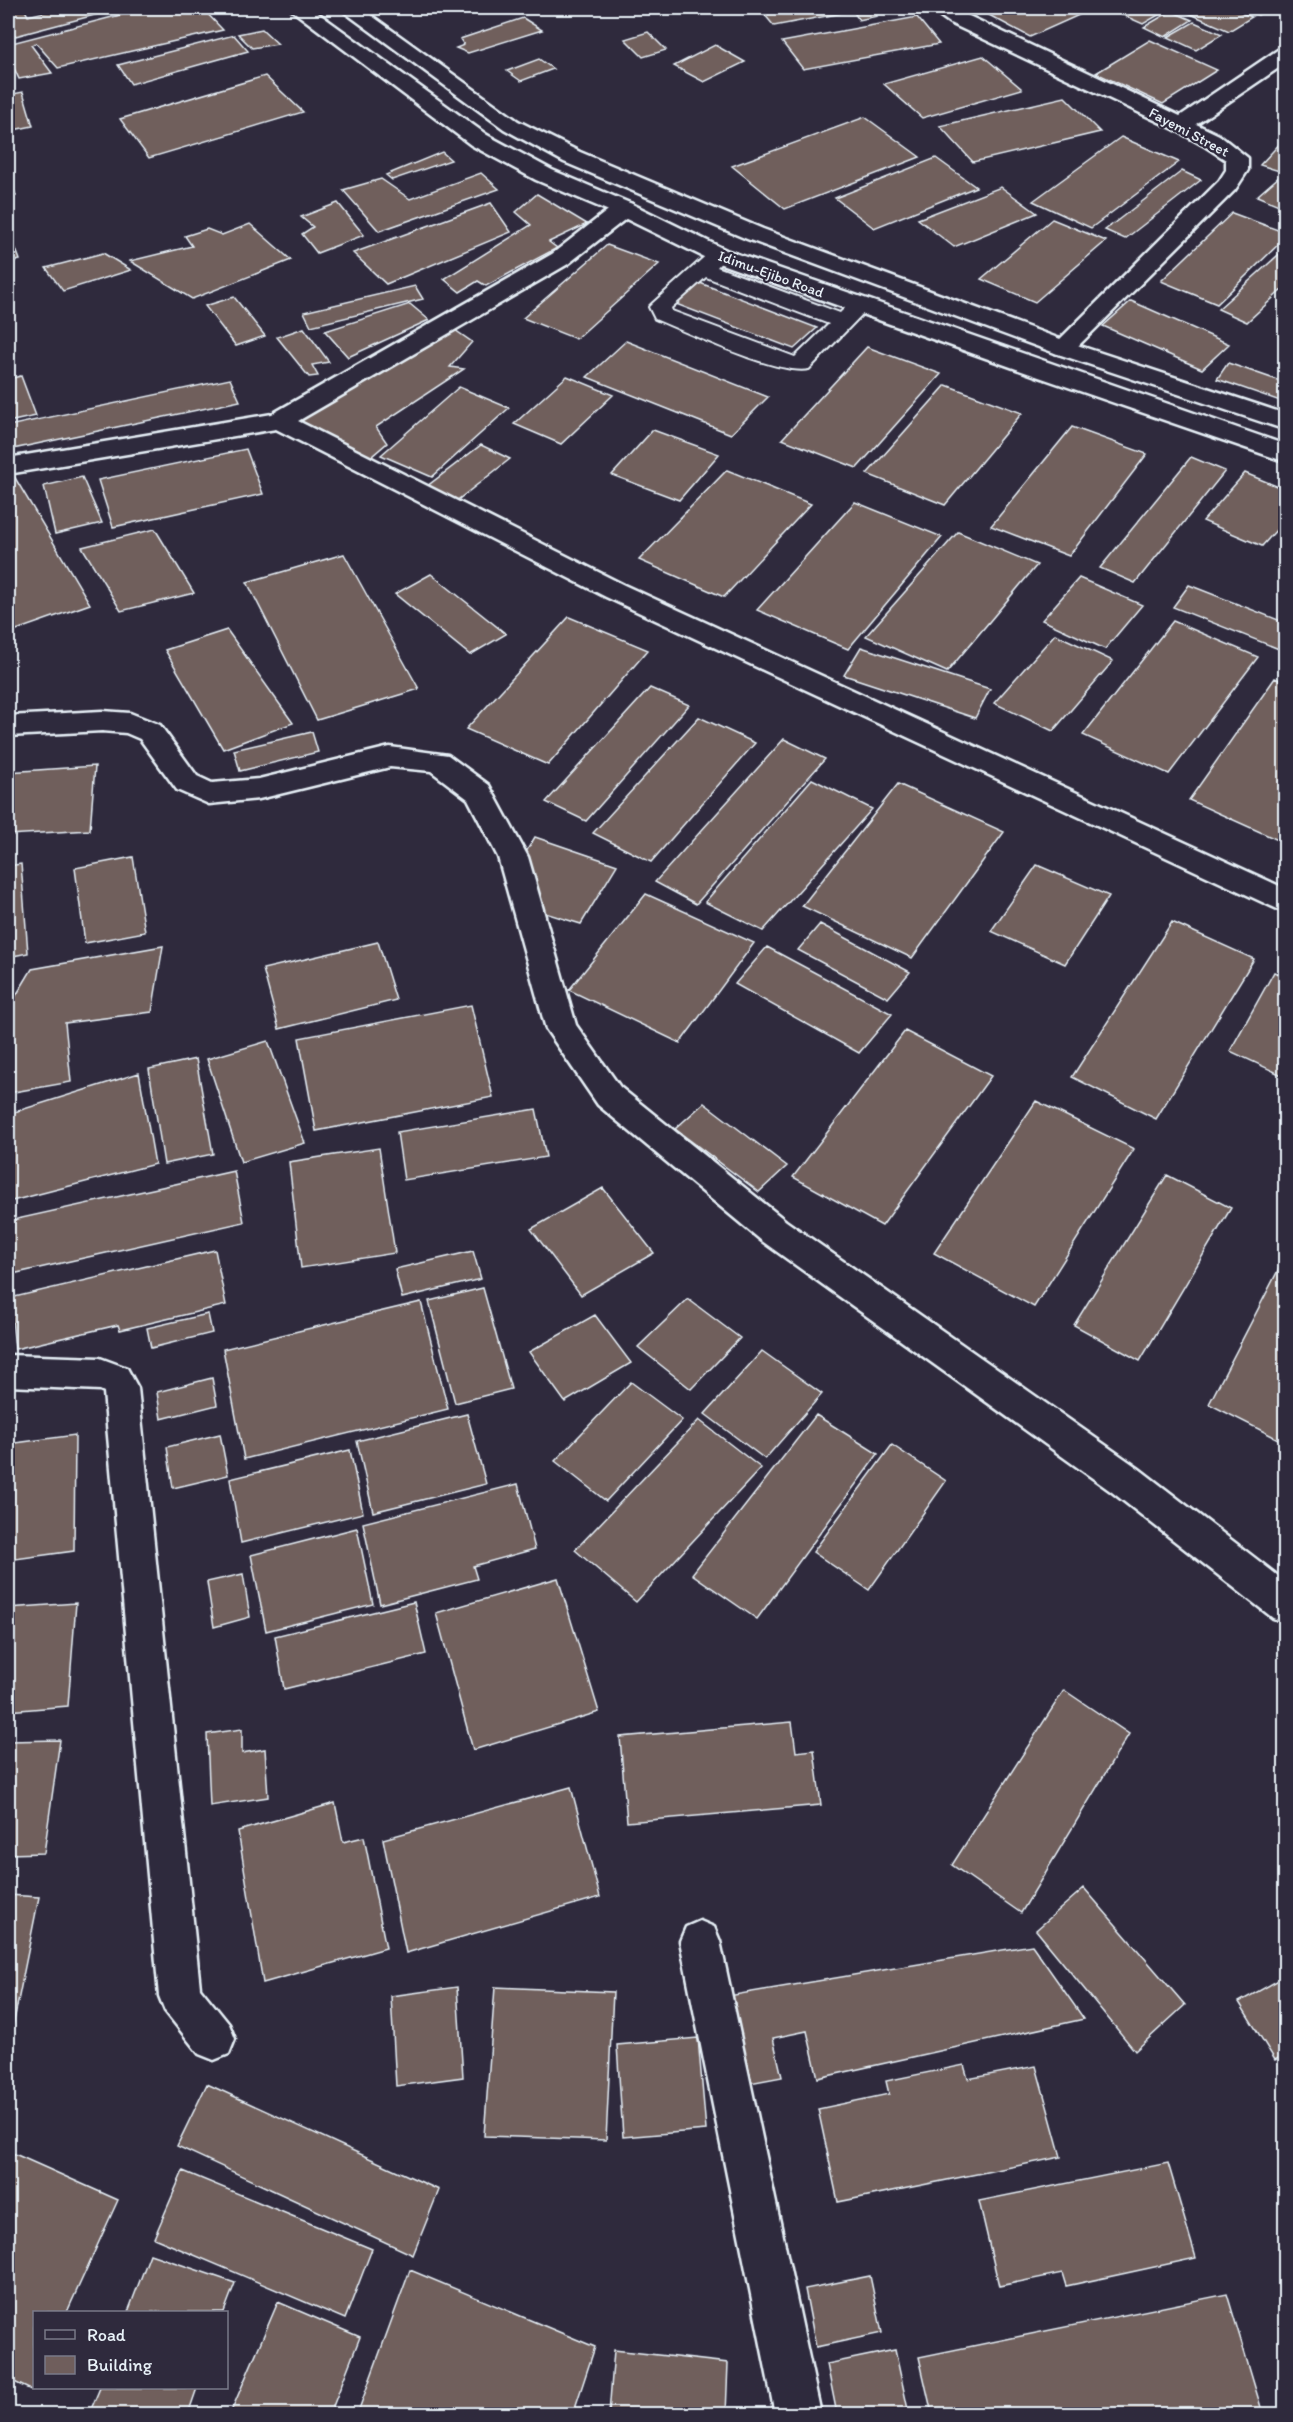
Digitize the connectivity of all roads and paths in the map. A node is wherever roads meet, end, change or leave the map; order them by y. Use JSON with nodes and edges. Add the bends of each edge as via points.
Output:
{"nodes":[{"id":1,"x":299,"y":8,"type":"edge"},
{"id":2,"x":349,"y":8,"type":"edge"},
{"id":3,"x":939,"y":8,"type":"edge"},
{"id":4,"x":1286,"y":53,"type":"edge"},
{"id":5,"x":1258,"y":71,"type":"junction"},
{"id":6,"x":1286,"y":81,"type":"edge"},
{"id":7,"x":1181,"y":126,"type":"junction"},
{"id":8,"x":624,"y":209,"type":"junction"},
{"id":9,"x":710,"y":262,"type":"junction"},
{"id":10,"x":851,"y":314,"type":"junction"},
{"id":11,"x":1064,"y":348,"type":"junction"},
{"id":12,"x":279,"y":421,"type":"junction"},
{"id":13,"x":1286,"y":422,"type":"edge"},
{"id":14,"x":1286,"y":454,"type":"edge"},
{"id":15,"x":8,"y":466,"type":"edge"},
{"id":16,"x":8,"y":726,"type":"edge"},
{"id":17,"x":1286,"y":902,"type":"edge"},
{"id":18,"x":8,"y":1371,"type":"edge"},
{"id":19,"x":1286,"y":1605,"type":"edge"},
{"id":20,"x":700,"y":1941,"type":"dead end"},
{"id":21,"x":214,"y":2039,"type":"dead end"},
{"id":22,"x":798,"y":2415,"type":"edge"}],
"edges":[{"from":1,"to":8,"type":"street","name":"Idimu-Ejibo Road","via":[[479,140],[544,175]]},
{"from":2,"to":11,"type":"street","name":"Idimu-Ejibo Road","via":[[511,125],[572,157],[755,234]]},
{"from":3,"to":7,"type":"street","name":"Fayemi Street"},
{"from":4,"to":5,"type":"street"},
{"from":5,"to":6,"type":"street"},
{"from":5,"to":7,"type":"street"},
{"from":7,"to":11,"type":"street","name":"Fayemi Street","via":[[1237,158],[1237,170],[1227,185]]},
{"from":8,"to":9,"type":"street","name":"Idimu-Ejibo Road"},
{"from":8,"to":12,"type":"street","via":[[560,260]]},
{"from":9,"to":10,"type":"street","name":"Idimu-Ejibo Road"},
{"from":9,"to":10,"type":"lane","via":[[660,308],[662,315],[801,364]]},
{"from":10,"to":14,"type":"street","name":"Idimu-Ejibo Road"},
{"from":11,"to":13,"type":"street","name":"Idimu-Ejibo Road"},
{"from":12,"to":15,"type":"street"},
{"from":12,"to":17,"type":"street","via":[[615,591]]},
{"from":16,"to":19,"type":"street","via":[[130,723],[150,732],[188,783],[209,794],[259,789],[390,757],[438,762],[479,792],[513,857],[562,1029],[609,1096],[774,1231],[1125,1480]]},
{"from":18,"to":21,"type":"street","via":[[100,1374],[115,1379],[121,1389],[180,1996]]},
{"from":20,"to":22,"type":"street"}]}
